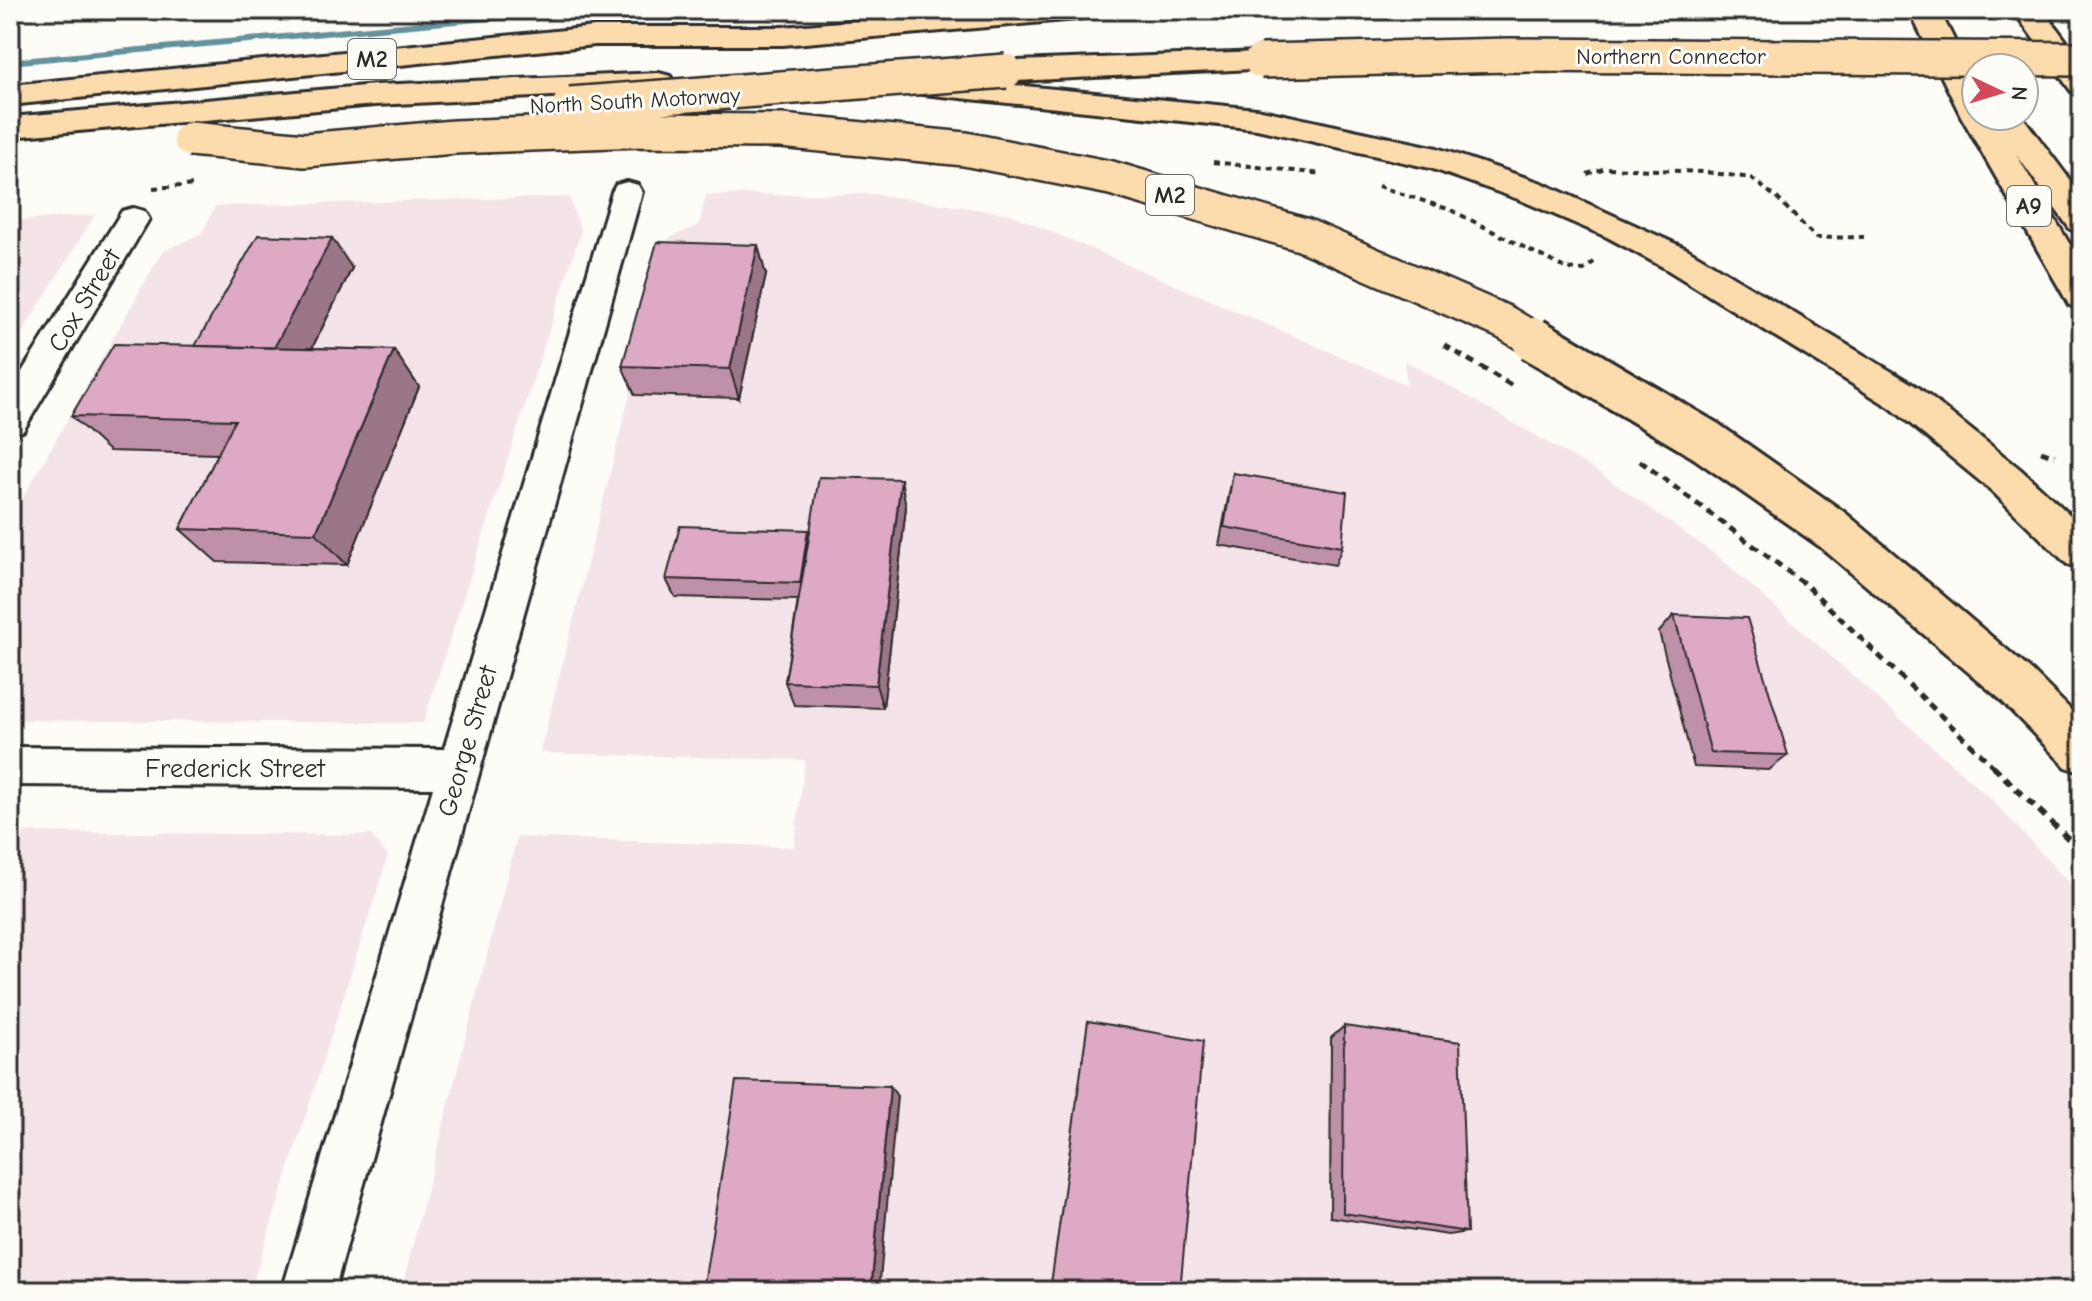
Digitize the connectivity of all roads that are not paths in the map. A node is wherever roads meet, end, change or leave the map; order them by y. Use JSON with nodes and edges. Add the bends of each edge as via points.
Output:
{"nodes":[{"id":1,"x":698,"y":10,"type":"edge"},
{"id":2,"x":1077,"y":10,"type":"edge"},
{"id":3,"x":1928,"y":16,"type":"edge"},
{"id":4,"x":2033,"y":17,"type":"edge"},
{"id":5,"x":595,"y":36,"type":"junction"},
{"id":6,"x":1960,"y":58,"type":"edge"},
{"id":7,"x":2082,"y":59,"type":"edge"},
{"id":8,"x":1261,"y":61,"type":"joint"},
{"id":9,"x":2082,"y":65,"type":"edge"},
{"id":10,"x":1960,"y":82,"type":"edge"},
{"id":11,"x":2082,"y":84,"type":"edge"},
{"id":12,"x":10,"y":95,"type":"edge"},
{"id":13,"x":10,"y":127,"type":"edge"},
{"id":14,"x":1986,"y":132,"type":"edge"},
{"id":15,"x":2017,"y":132,"type":"edge"},
{"id":16,"x":190,"y":139,"type":"junction"},
{"id":17,"x":10,"y":156,"type":"edge"},
{"id":18,"x":627,"y":192,"type":"dead end"},
{"id":19,"x":136,"y":204,"type":"road end"},
{"id":20,"x":2082,"y":221,"type":"edge"},
{"id":21,"x":2082,"y":296,"type":"edge"},
{"id":22,"x":10,"y":421,"type":"edge"},
{"id":23,"x":2082,"y":552,"type":"edge"},
{"id":24,"x":2082,"y":752,"type":"edge"},
{"id":25,"x":10,"y":766,"type":"edge"},
{"id":26,"x":459,"y":769,"type":"junction"},
{"id":27,"x":308,"y":1291,"type":"edge"}],
"edges":[{"from":1,"to":5,"type":"highway"},
{"from":2,"to":5,"type":"highway","number":"M2","via":[[783,36]]},
{"from":3,"to":6,"type":"highway"},
{"from":3,"to":10,"type":"highway","number":"A9"},
{"from":4,"to":9,"type":"highway"},
{"from":4,"to":11,"type":"highway"},
{"from":5,"to":12,"type":"highway","number":"M2"},
{"from":7,"to":8,"type":"highway","name":"Northern Connector","number":"M2","bridge":true,"via":[[1509,55]]},
{"from":8,"to":16,"type":"highway","name":"North South Motorway","number":"M2","bridge":true,"via":[[1006,71],[464,110]]},
{"from":13,"to":23,"type":"highway","via":[[375,95],[812,81],[979,89],[1257,119],[1437,159],[1619,229],[1763,309],[1905,398],[2006,480]]},
{"from":14,"to":21,"type":"highway","number":"A9"},
{"from":15,"to":20,"type":"highway"},
{"from":16,"to":17,"type":"highway","name":"North South Motorway","number":"M2"},
{"from":16,"to":24,"type":"highway","number":"M2","bridge":true,"via":[[305,150],[454,137],[781,131],[965,149],[1111,178],[1304,235],[1504,322],[1706,441],[1833,530],[2016,685]]},
{"from":18,"to":26,"type":"street","name":"George Street"},
{"from":19,"to":22,"type":"street","name":"Cox Street"},
{"from":25,"to":26,"type":"street","name":"Frederick Street"},
{"from":26,"to":27,"type":"street","name":"George Street"}]}
